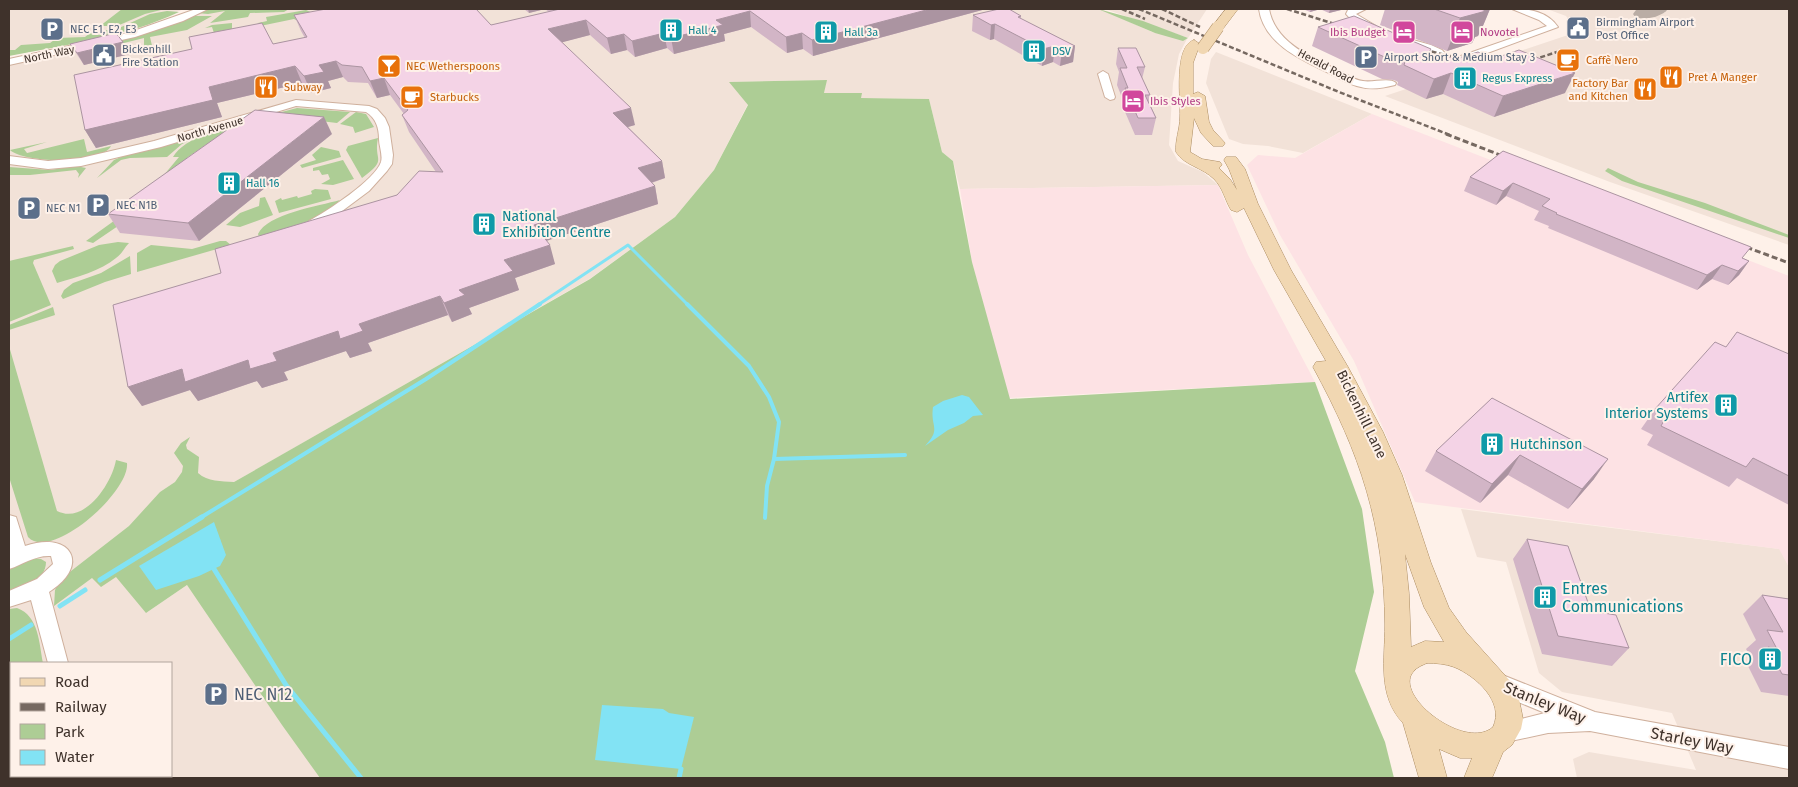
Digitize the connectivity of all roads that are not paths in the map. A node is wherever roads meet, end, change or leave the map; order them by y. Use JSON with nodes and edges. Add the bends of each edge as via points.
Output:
{"nodes":[{"id":1,"x":190,"y":9,"type":"edge"},
{"id":2,"x":203,"y":9,"type":"edge"},
{"id":3,"x":1264,"y":9,"type":"edge"},
{"id":4,"x":1517,"y":9,"type":"edge"},
{"id":5,"x":1356,"y":10,"type":"edge"},
{"id":6,"x":1219,"y":18,"type":"edge"},
{"id":7,"x":1382,"y":32,"type":"edge"},
{"id":8,"x":1395,"y":37,"type":"edge"},
{"id":9,"x":1416,"y":44,"type":"junction"},
{"id":10,"x":1199,"y":46,"type":"junction"},
{"id":11,"x":9,"y":58,"type":"edge"},
{"id":12,"x":9,"y":62,"type":"edge"},
{"id":13,"x":1443,"y":65,"type":"junction"},
{"id":14,"x":1103,"y":74,"type":"dead end"},
{"id":15,"x":1391,"y":83,"type":"dead end"},
{"id":16,"x":1110,"y":97,"type":"dead end"},
{"id":17,"x":1220,"y":144,"type":"junction"},
{"id":18,"x":1183,"y":145,"type":"junction"},
{"id":19,"x":9,"y":160,"type":"edge"},
{"id":20,"x":1231,"y":160,"type":"junction"},
{"id":21,"x":1203,"y":164,"type":"junction"},
{"id":22,"x":308,"y":226,"type":"edge"},
{"id":23,"x":9,"y":522,"type":"edge"},
{"id":24,"x":13,"y":559,"type":"edge"},
{"id":25,"x":38,"y":589,"type":"junction"},
{"id":26,"x":9,"y":599,"type":"edge"},
{"id":27,"x":58,"y":662,"type":"edge"},
{"id":28,"x":1398,"y":671,"type":"junction"},
{"id":29,"x":1488,"y":676,"type":"junction"},
{"id":30,"x":1415,"y":719,"type":"junction"},
{"id":31,"x":1595,"y":722,"type":"junction"},
{"id":32,"x":1500,"y":738,"type":"junction"},
{"id":33,"x":1789,"y":758,"type":"edge"},
{"id":34,"x":1433,"y":778,"type":"edge"},
{"id":35,"x":1478,"y":778,"type":"edge"}],
"edges":[{"from":1,"to":11,"type":"street","name":"North Way","via":[[128,32]]},
{"from":2,"to":12,"type":"street","name":"North Way","via":[[132,35]]},
{"from":3,"to":15,"type":"street","name":"Herald Road","via":[[1269,27],[1282,41],[1311,60],[1355,82]]},
{"from":4,"to":13,"type":"street","via":[[1544,19],[1554,27]]},
{"from":5,"to":7,"type":"street","via":[[1351,14],[1357,20]]},
{"from":6,"to":10,"type":"main road","bridge":true},
{"from":8,"to":9,"type":"street"},
{"from":9,"to":13,"type":"street","via":[[1438,52],[1444,58]]},
{"from":9,"to":13,"type":"street","via":[[1430,57],[1431,66]]},
{"from":10,"to":17,"type":"main road","via":[[1196,75],[1200,116],[1207,133]]},
{"from":10,"to":18,"type":"main road","via":[[1188,55],[1184,71],[1188,118]]},
{"from":14,"to":16,"type":"street"},
{"from":17,"to":18,"type":"main road","via":[[1196,140]]},
{"from":17,"to":20,"type":"main road","name":"Bickenhill Lane","via":[[1231,151]]},
{"from":18,"to":21,"type":"main road","name":"Bickenhill Lane","via":[[1184,156]]},
{"from":19,"to":22,"type":"street","name":"North Avenue","via":[[48,165],[81,162],[157,144],[296,103],[373,111],[387,134],[386,163],[336,212]]},
{"from":20,"to":21,"type":"main road","via":[[1220,165]]},
{"from":20,"to":29,"type":"main road","name":"Bickenhill Lane","via":[[1262,232],[1374,432],[1399,495],[1436,608]]},
{"from":21,"to":28,"type":"main road","name":"Bickenhill Lane","via":[[1228,184],[1274,281],[1335,388],[1380,494],[1392,547],[1398,595]]},
{"from":23,"to":24,"type":"street"},
{"from":24,"to":25,"type":"street","via":[[44,549],[61,554],[60,567],[54,577]]},
{"from":25,"to":26,"type":"street"},
{"from":25,"to":27,"type":"street"},
{"from":28,"to":29,"type":"main road","via":[[1413,655],[1439,652],[1454,655]]},
{"from":28,"to":30,"type":"main road","via":[[1399,694]]},
{"from":29,"to":31,"type":"street","name":"Stanley Way","via":[[1541,702]]},
{"from":29,"to":32,"type":"main road","via":[[1504,694],[1509,708],[1510,721]]},
{"from":30,"to":32,"type":"main road","via":[[1429,731],[1463,745],[1479,746]]},
{"from":30,"to":34,"type":"main road"},
{"from":31,"to":32,"type":"street","name":"Stanley Way","via":[[1548,723]]},
{"from":31,"to":33,"type":"street","name":"Starley Way"},
{"from":32,"to":35,"type":"main road"}]}
